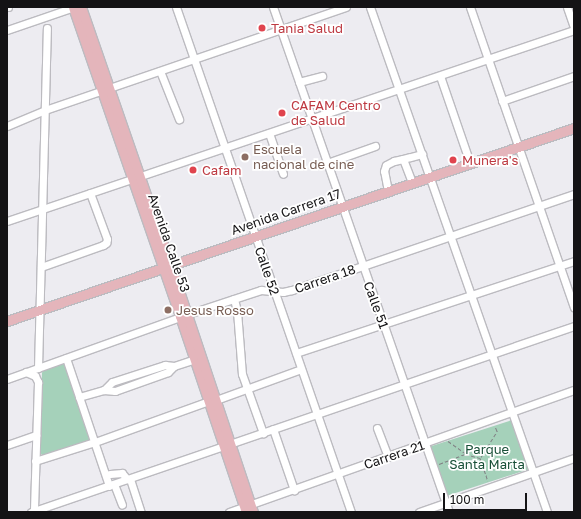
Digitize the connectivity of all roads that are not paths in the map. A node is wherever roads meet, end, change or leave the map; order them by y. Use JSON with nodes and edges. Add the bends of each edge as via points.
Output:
{"nodes":[{"id":1,"x":74,"y":7,"type":"edge"},
{"id":2,"x":81,"y":7,"type":"edge"},
{"id":3,"x":176,"y":7,"type":"edge"},
{"id":4,"x":274,"y":7,"type":"edge"},
{"id":5,"x":346,"y":7,"type":"edge"},
{"id":6,"x":370,"y":7,"type":"edge"},
{"id":7,"x":470,"y":7,"type":"edge"},
{"id":8,"x":567,"y":7,"type":"edge"},
{"id":9,"x":47,"y":28,"type":"dead end"},
{"id":10,"x":574,"y":28,"type":"edge"},
{"id":11,"x":281,"y":29,"type":"junction"},
{"id":12,"x":7,"y":30,"type":"edge"},
{"id":13,"x":194,"y":59,"type":"junction"},
{"id":14,"x":488,"y":60,"type":"junction"},
{"id":15,"x":160,"y":71,"type":"junction"},
{"id":16,"x":322,"y":76,"type":"dead end"},
{"id":17,"x":440,"y":76,"type":"junction"},
{"id":18,"x":574,"y":76,"type":"edge"},
{"id":19,"x":299,"y":82,"type":"junction"},
{"id":20,"x":106,"y":89,"type":"junction"},
{"id":21,"x":399,"y":90,"type":"junction"},
{"id":22,"x":502,"y":101,"type":"junction"},
{"id":23,"x":45,"y":110,"type":"junction"},
{"id":24,"x":179,"y":119,"type":"dead end"},
{"id":25,"x":312,"y":119,"type":"junction"},
{"id":26,"x":7,"y":126,"type":"edge"},
{"id":27,"x":574,"y":128,"type":"edge"},
{"id":28,"x":269,"y":133,"type":"junction"},
{"id":29,"x":375,"y":146,"type":"dead end"},
{"id":30,"x":518,"y":147,"type":"junction"},
{"id":31,"x":224,"y":148,"type":"junction"},
{"id":32,"x":422,"y":154,"type":"junction"},
{"id":33,"x":403,"y":159,"type":"junction"},
{"id":34,"x":327,"y":163,"type":"junction"},
{"id":35,"x":470,"y":163,"type":"junction"},
{"id":36,"x":283,"y":174,"type":"dead end"},
{"id":37,"x":430,"y":177,"type":"junction"},
{"id":38,"x":136,"y":178,"type":"junction"},
{"id":39,"x":412,"y":183,"type":"junction"},
{"id":40,"x":388,"y":191,"type":"junction"},
{"id":41,"x":90,"y":193,"type":"junction"},
{"id":42,"x":574,"y":194,"type":"edge"},
{"id":43,"x":539,"y":206,"type":"junction"},
{"id":44,"x":342,"y":207,"type":"junction"},
{"id":45,"x":42,"y":209,"type":"junction"},
{"id":46,"x":7,"y":221,"type":"edge"},
{"id":47,"x":450,"y":236,"type":"junction"},
{"id":48,"x":255,"y":237,"type":"junction"},
{"id":49,"x":574,"y":260,"type":"edge"},
{"id":50,"x":560,"y":265,"type":"junction"},
{"id":51,"x":362,"y":266,"type":"junction"},
{"id":52,"x":41,"y":267,"type":"junction"},
{"id":53,"x":167,"y":267,"type":"junction"},
{"id":54,"x":274,"y":291,"type":"junction"},
{"id":55,"x":471,"y":295,"type":"junction"},
{"id":56,"x":234,"y":299,"type":"junction"},
{"id":57,"x":574,"y":307,"type":"edge"},
{"id":58,"x":40,"y":310,"type":"junction"},
{"id":59,"x":184,"y":315,"type":"junction"},
{"id":60,"x":7,"y":321,"type":"edge"},
{"id":61,"x":383,"y":324,"type":"junction"},
{"id":62,"x":574,"y":326,"type":"edge"},
{"id":63,"x":296,"y":353,"type":"junction"},
{"id":64,"x":492,"y":354,"type":"junction"},
{"id":65,"x":66,"y":358,"type":"junction"},
{"id":66,"x":195,"y":359,"type":"junction"},
{"id":67,"x":38,"y":368,"type":"junction"},
{"id":68,"x":301,"y":369,"type":"junction"},
{"id":69,"x":26,"y":372,"type":"junction"},
{"id":70,"x":7,"y":379,"type":"edge"},
{"id":71,"x":404,"y":384,"type":"junction"},
{"id":72,"x":247,"y":389,"type":"junction"},
{"id":73,"x":574,"y":390,"type":"edge"},
{"id":74,"x":574,"y":393,"type":"edge"},
{"id":75,"x":558,"y":396,"type":"junction"},
{"id":76,"x":79,"y":397,"type":"junction"},
{"id":77,"x":212,"y":401,"type":"junction"},
{"id":78,"x":512,"y":412,"type":"junction"},
{"id":79,"x":317,"y":414,"type":"junction"},
{"id":80,"x":377,"y":428,"type":"dead end"},
{"id":81,"x":274,"y":429,"type":"junction"},
{"id":82,"x":263,"y":433,"type":"junction"},
{"id":83,"x":36,"y":435,"type":"junction"},
{"id":84,"x":94,"y":442,"type":"junction"},
{"id":85,"x":426,"y":444,"type":"junction"},
{"id":86,"x":7,"y":445,"type":"edge"},
{"id":87,"x":227,"y":445,"type":"junction"},
{"id":88,"x":388,"y":457,"type":"junction"},
{"id":89,"x":574,"y":458,"type":"edge"},
{"id":90,"x":35,"y":461,"type":"junction"},
{"id":91,"x":533,"y":472,"type":"junction"},
{"id":92,"x":110,"y":474,"type":"dead end"},
{"id":93,"x":338,"y":474,"type":"junction"},
{"id":94,"x":128,"y":479,"type":"junction"},
{"id":95,"x":111,"y":485,"type":"junction"},
{"id":96,"x":294,"y":490,"type":"junction"},
{"id":97,"x":446,"y":503,"type":"junction"},
{"id":98,"x":122,"y":505,"type":"dead end"},
{"id":99,"x":248,"y":509,"type":"edge"},
{"id":100,"x":33,"y":512,"type":"edge"},
{"id":101,"x":141,"y":512,"type":"edge"},
{"id":102,"x":229,"y":512,"type":"edge"},
{"id":103,"x":351,"y":512,"type":"edge"},
{"id":104,"x":419,"y":512,"type":"edge"},
{"id":105,"x":449,"y":512,"type":"edge"},
{"id":106,"x":547,"y":512,"type":"edge"}],
"edges":[{"from":1,"to":12,"type":"street"},
{"from":1,"to":20,"type":"main road","name":"Avenida Calle 53"},
{"from":2,"to":20,"type":"main road","name":"Avenida Calle 53"},
{"from":3,"to":13,"type":"street","name":"Calle 52"},
{"from":4,"to":11,"type":"street","name":"Calle 51"},
{"from":5,"to":11,"type":"street"},
{"from":6,"to":21,"type":"street"},
{"from":7,"to":14,"type":"street"},
{"from":8,"to":10,"type":"street"},
{"from":9,"to":23,"type":"street"},
{"from":10,"to":14,"type":"street"},
{"from":11,"to":13,"type":"street"},
{"from":11,"to":19,"type":"street","name":"Calle 51"},
{"from":13,"to":15,"type":"street"},
{"from":13,"to":31,"type":"street","name":"Calle 52"},
{"from":14,"to":17,"type":"street"},
{"from":14,"to":22,"type":"street"},
{"from":15,"to":20,"type":"street"},
{"from":15,"to":24,"type":"street"},
{"from":16,"to":19,"type":"street"},
{"from":17,"to":21,"type":"street"},
{"from":17,"to":35,"type":"street"},
{"from":18,"to":22,"type":"street"},
{"from":19,"to":25,"type":"street","name":"Calle 51"},
{"from":20,"to":23,"type":"street"},
{"from":20,"to":38,"type":"main road","name":"Avenida Calle 53"},
{"from":21,"to":25,"type":"street"},
{"from":21,"to":32,"type":"street"},
{"from":22,"to":30,"type":"street"},
{"from":23,"to":26,"type":"street"},
{"from":23,"to":45,"type":"street"},
{"from":25,"to":28,"type":"street"},
{"from":25,"to":34,"type":"street","name":"Calle 51"},
{"from":27,"to":30,"type":"main road","name":"Avenida Carrera 17"},
{"from":28,"to":31,"type":"street"},
{"from":28,"to":36,"type":"street"},
{"from":29,"to":34,"type":"street"},
{"from":30,"to":35,"type":"main road","name":"Avenida Carrera 17"},
{"from":30,"to":43,"type":"street"},
{"from":31,"to":38,"type":"street"},
{"from":31,"to":48,"type":"street","name":"Calle 52"},
{"from":32,"to":33,"type":"street"},
{"from":32,"to":37,"type":"street"},
{"from":33,"to":39,"type":"street"},
{"from":33,"to":40,"type":"street","via":[[386,165],[384,171]]},
{"from":34,"to":44,"type":"street","name":"Calle 51"},
{"from":35,"to":37,"type":"main road","name":"Avenida Carrera 17"},
{"from":37,"to":39,"type":"main road","name":"Avenida Carrera 17"},
{"from":37,"to":47,"type":"street"},
{"from":38,"to":41,"type":"street"},
{"from":38,"to":53,"type":"main road","name":"Avenida Calle 53"},
{"from":39,"to":40,"type":"main road","name":"Avenida Carrera 17"},
{"from":40,"to":44,"type":"main road","name":"Avenida Carrera 17"},
{"from":41,"to":45,"type":"street"},
{"from":41,"to":52,"type":"street","via":[[107,239],[106,243]]},
{"from":42,"to":43,"type":"street","name":"Carrera 18"},
{"from":43,"to":47,"type":"street","name":"Carrera 18"},
{"from":43,"to":50,"type":"street"},
{"from":44,"to":48,"type":"main road","name":"Avenida Carrera 17"},
{"from":44,"to":51,"type":"street","name":"Calle 51"},
{"from":45,"to":46,"type":"street"},
{"from":45,"to":52,"type":"street"},
{"from":47,"to":51,"type":"street","name":"Carrera 18"},
{"from":47,"to":55,"type":"street"},
{"from":48,"to":53,"type":"main road","name":"Avenida Carrera 17"},
{"from":48,"to":54,"type":"street","name":"Calle 52"},
{"from":49,"to":50,"type":"street"},
{"from":50,"to":55,"type":"street"},
{"from":50,"to":57,"type":"street"},
{"from":51,"to":54,"type":"street","name":"Carrera 18","via":[[292,290]]},
{"from":51,"to":61,"type":"street","name":"Calle 51"},
{"from":52,"to":58,"type":"street"},
{"from":53,"to":58,"type":"main road","name":"Avenida Carrera 17"},
{"from":53,"to":59,"type":"main road","name":"Avenida Calle 53"},
{"from":54,"to":56,"type":"street","name":"Carrera 18","via":[[261,290]]},
{"from":54,"to":63,"type":"street","name":"Calle 52"},
{"from":55,"to":61,"type":"street"},
{"from":55,"to":64,"type":"street"},
{"from":56,"to":59,"type":"street","name":"Carrera 18"},
{"from":56,"to":72,"type":"street","via":[[242,374]]},
{"from":58,"to":60,"type":"main road","name":"Avenida Carrera 17"},
{"from":58,"to":67,"type":"street"},
{"from":59,"to":65,"type":"street","name":"Carrera 18"},
{"from":59,"to":66,"type":"main road","name":"Avenida Calle 53"},
{"from":59,"to":77,"type":"main road","name":"Avenida Calle 53"},
{"from":61,"to":63,"type":"street"},
{"from":61,"to":71,"type":"street","name":"Calle 51"},
{"from":62,"to":64,"type":"street"},
{"from":63,"to":68,"type":"street","name":"Calle 52"},
{"from":64,"to":71,"type":"street"},
{"from":64,"to":78,"type":"street"},
{"from":65,"to":67,"type":"street","name":"Carrera 18"},
{"from":65,"to":76,"type":"street"},
{"from":66,"to":76,"type":"street","via":[[174,366],[168,372],[115,391],[104,390]]},
{"from":66,"to":77,"type":"main road","name":"Avenida Calle 53"},
{"from":67,"to":69,"type":"street","name":"Carrera 18"},
{"from":68,"to":72,"type":"street"},
{"from":68,"to":79,"type":"street","name":"Calle 52"},
{"from":69,"to":70,"type":"street","name":"Carrera 18"},
{"from":69,"to":83,"type":"street","via":[[35,376],[38,382]]},
{"from":71,"to":79,"type":"street"},
{"from":71,"to":85,"type":"street","name":"Calle 51"},
{"from":72,"to":77,"type":"street"},
{"from":72,"to":82,"type":"street"},
{"from":73,"to":75,"type":"street"},
{"from":74,"to":75,"type":"street"},
{"from":75,"to":78,"type":"street","name":"Carrera 21"},
{"from":76,"to":84,"type":"street"},
{"from":77,"to":84,"type":"street"},
{"from":77,"to":87,"type":"main road","name":"Avenida Calle 53"},
{"from":78,"to":85,"type":"street","name":"Carrera 21"},
{"from":78,"to":91,"type":"street"},
{"from":79,"to":81,"type":"street"},
{"from":79,"to":93,"type":"street","name":"Calle 52"},
{"from":80,"to":88,"type":"street"},
{"from":81,"to":82,"type":"street"},
{"from":81,"to":96,"type":"street"},
{"from":82,"to":87,"type":"street"},
{"from":83,"to":86,"type":"street"},
{"from":83,"to":90,"type":"street"},
{"from":84,"to":90,"type":"street"},
{"from":84,"to":95,"type":"street"},
{"from":85,"to":88,"type":"street","name":"Carrera 21"},
{"from":85,"to":97,"type":"street","name":"Calle 51"},
{"from":87,"to":94,"type":"street"},
{"from":87,"to":99,"type":"main road","name":"Avenida Calle 53"},
{"from":88,"to":93,"type":"street","name":"Carrera 21"},
{"from":89,"to":91,"type":"street"},
{"from":90,"to":100,"type":"street"},
{"from":91,"to":97,"type":"street"},
{"from":91,"to":106,"type":"street"},
{"from":92,"to":94,"type":"street","via":[[122,473]]},
{"from":93,"to":96,"type":"street","name":"Carrera 21"},
{"from":93,"to":103,"type":"street","name":"Calle 52"},
{"from":94,"to":95,"type":"street"},
{"from":94,"to":101,"type":"street"},
{"from":95,"to":98,"type":"street"},
{"from":95,"to":100,"type":"street"},
{"from":96,"to":99,"type":"street","name":"Carrera 21"},
{"from":97,"to":104,"type":"street"},
{"from":97,"to":105,"type":"street","name":"Calle 51"},
{"from":99,"to":102,"type":"street","name":"Carrera 21"}]}
